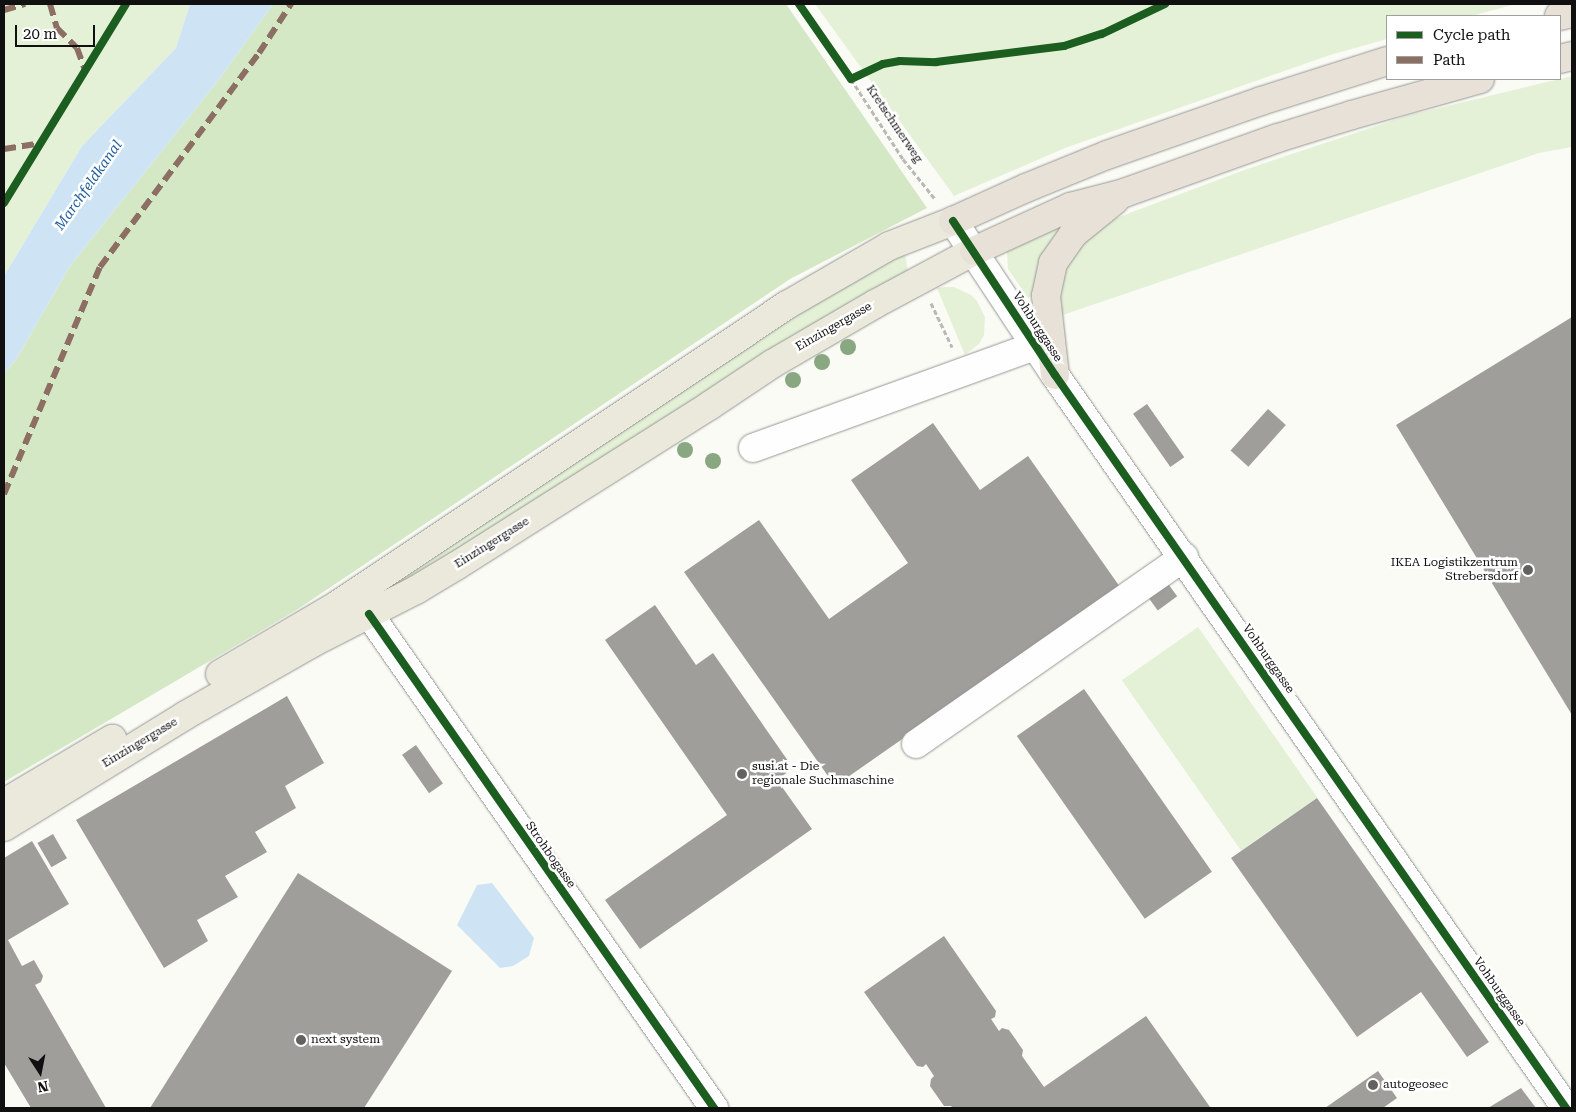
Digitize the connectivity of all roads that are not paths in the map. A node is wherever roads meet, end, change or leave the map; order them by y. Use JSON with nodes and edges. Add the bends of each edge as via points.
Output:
{"nodes":[{"id":1,"x":1386,"y":61,"type":"edge"},
{"id":2,"x":1477,"y":80,"type":"edge"},
{"id":3,"x":1124,"y":193,"type":"junction"},
{"id":4,"x":946,"y":213,"type":"junction"},
{"id":5,"x":974,"y":251,"type":"junction"},
{"id":6,"x":1035,"y":346,"type":"junction"},
{"id":7,"x":1055,"y":375,"type":"junction"},
{"id":8,"x":753,"y":448,"type":"dead end"},
{"id":9,"x":1184,"y":557,"type":"junction"},
{"id":10,"x":369,"y":614,"type":"junction"},
{"id":11,"x":916,"y":744,"type":"dead end"},
{"id":12,"x":4,"y":803,"type":"edge"},
{"id":13,"x":4,"y":827,"type":"edge"},
{"id":14,"x":712,"y":1108,"type":"edge"},
{"id":15,"x":1566,"y":1108,"type":"edge"}],
"edges":[{"from":1,"to":4,"type":"highway","via":[[1262,101],[1107,155],[1026,188]]},
{"from":2,"to":3,"type":"highway","via":[[1278,138]]},
{"from":3,"to":5,"type":"highway","via":[[1070,207]]},
{"from":3,"to":7,"type":"highway","via":[[1074,234],[1053,264],[1046,296]]},
{"from":4,"to":5,"type":"street","name":"Vohburggasse"},
{"from":4,"to":12,"type":"main road","name":"Einzingergasse","via":[[815,288],[336,606]]},
{"from":5,"to":6,"type":"street","name":"Vohburggasse"},
{"from":5,"to":10,"type":"main road","name":"Einzingergasse","via":[[772,364],[456,566]]},
{"from":6,"to":7,"type":"street","name":"Vohburggasse"},
{"from":6,"to":8,"type":"street"},
{"from":7,"to":9,"type":"street","name":"Vohburggasse"},
{"from":9,"to":11,"type":"street"},
{"from":9,"to":15,"type":"street","name":"Vohburggasse"},
{"from":10,"to":13,"type":"main road","name":"Einzingergasse","via":[[186,716]]},
{"from":10,"to":14,"type":"street","name":"Strohbogasse"}]}
